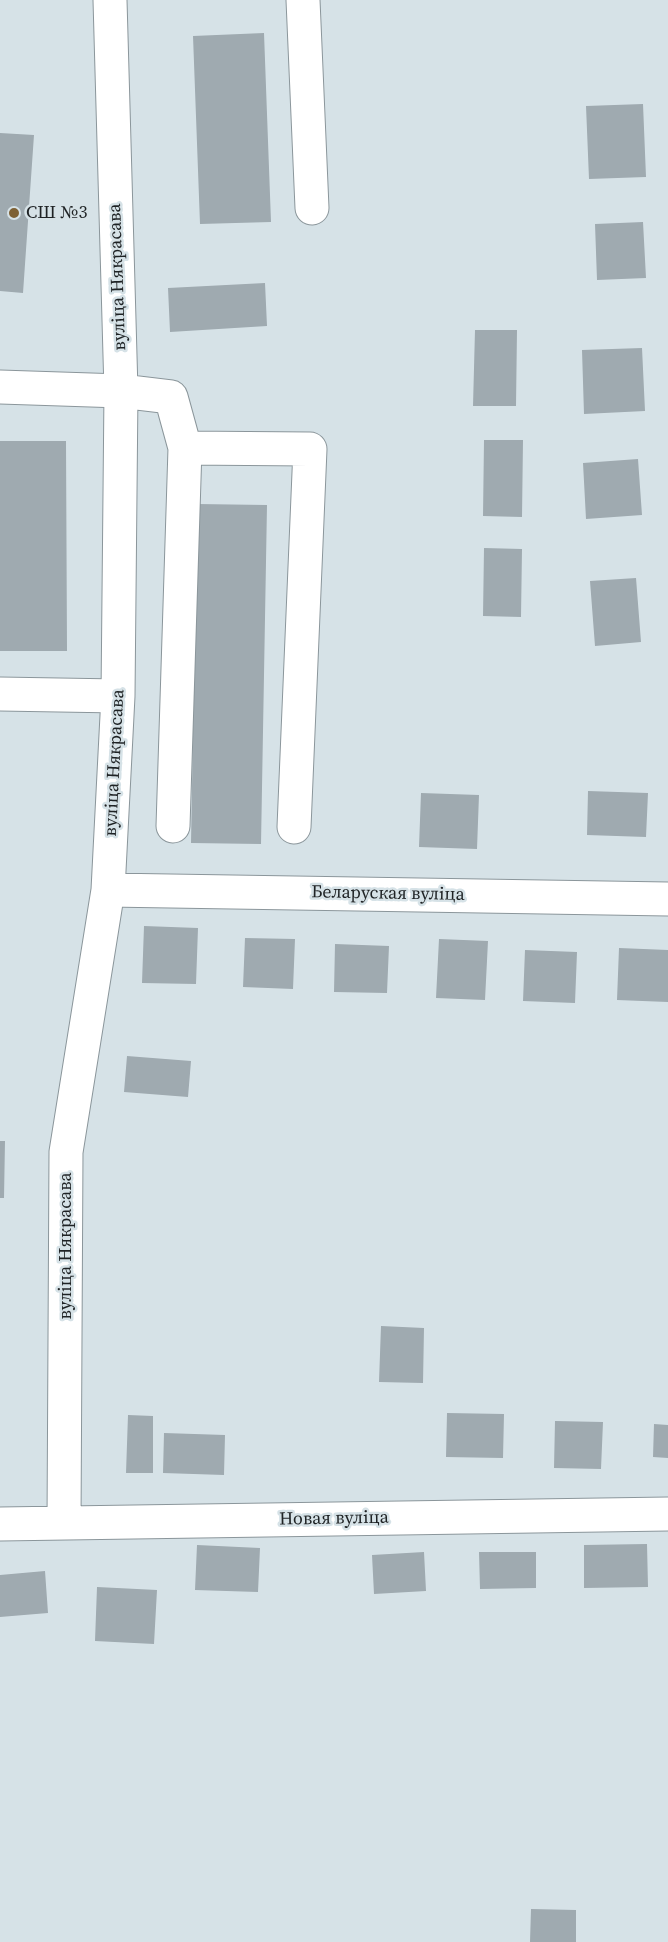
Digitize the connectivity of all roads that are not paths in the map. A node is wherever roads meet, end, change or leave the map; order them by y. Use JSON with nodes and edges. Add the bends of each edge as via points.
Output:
{"nodes":[{"id":1,"x":110,"y":0,"type":"edge"},
{"id":2,"x":303,"y":0,"type":"edge"},
{"id":3,"x":312,"y":208,"type":"dead end"},
{"id":4,"x":0,"y":387,"type":"edge"},
{"id":5,"x":121,"y":391,"type":"junction"},
{"id":6,"x":185,"y":448,"type":"junction"},
{"id":7,"x":0,"y":694,"type":"edge"},
{"id":8,"x":118,"y":696,"type":"junction"},
{"id":9,"x":172,"y":826,"type":"dead end"},
{"id":10,"x":294,"y":827,"type":"dead end"},
{"id":11,"x":108,"y":890,"type":"junction"},
{"id":12,"x":668,"y":899,"type":"edge"},
{"id":13,"x":668,"y":1514,"type":"edge"},
{"id":14,"x":64,"y":1523,"type":"junction"},
{"id":15,"x":0,"y":1524,"type":"edge"}],
"edges":[{"from":1,"to":5,"type":"street","name":"вуліца Някрасава"},
{"from":2,"to":3,"type":"street"},
{"from":4,"to":5,"type":"street"},
{"from":5,"to":6,"type":"street","via":[[171,397]]},
{"from":5,"to":8,"type":"street","name":"вуліца Някрасава"},
{"from":6,"to":9,"type":"street"},
{"from":6,"to":10,"type":"street","via":[[310,449]]},
{"from":7,"to":8,"type":"street"},
{"from":8,"to":11,"type":"street","name":"вуліца Някрасава"},
{"from":11,"to":12,"type":"street","name":"Беларуская вуліца"},
{"from":11,"to":14,"type":"street","name":"вуліца Някрасава","via":[[66,1152]]},
{"from":13,"to":14,"type":"street","name":"Новая вуліца"},
{"from":14,"to":15,"type":"street","name":"Новая вуліца"}]}
